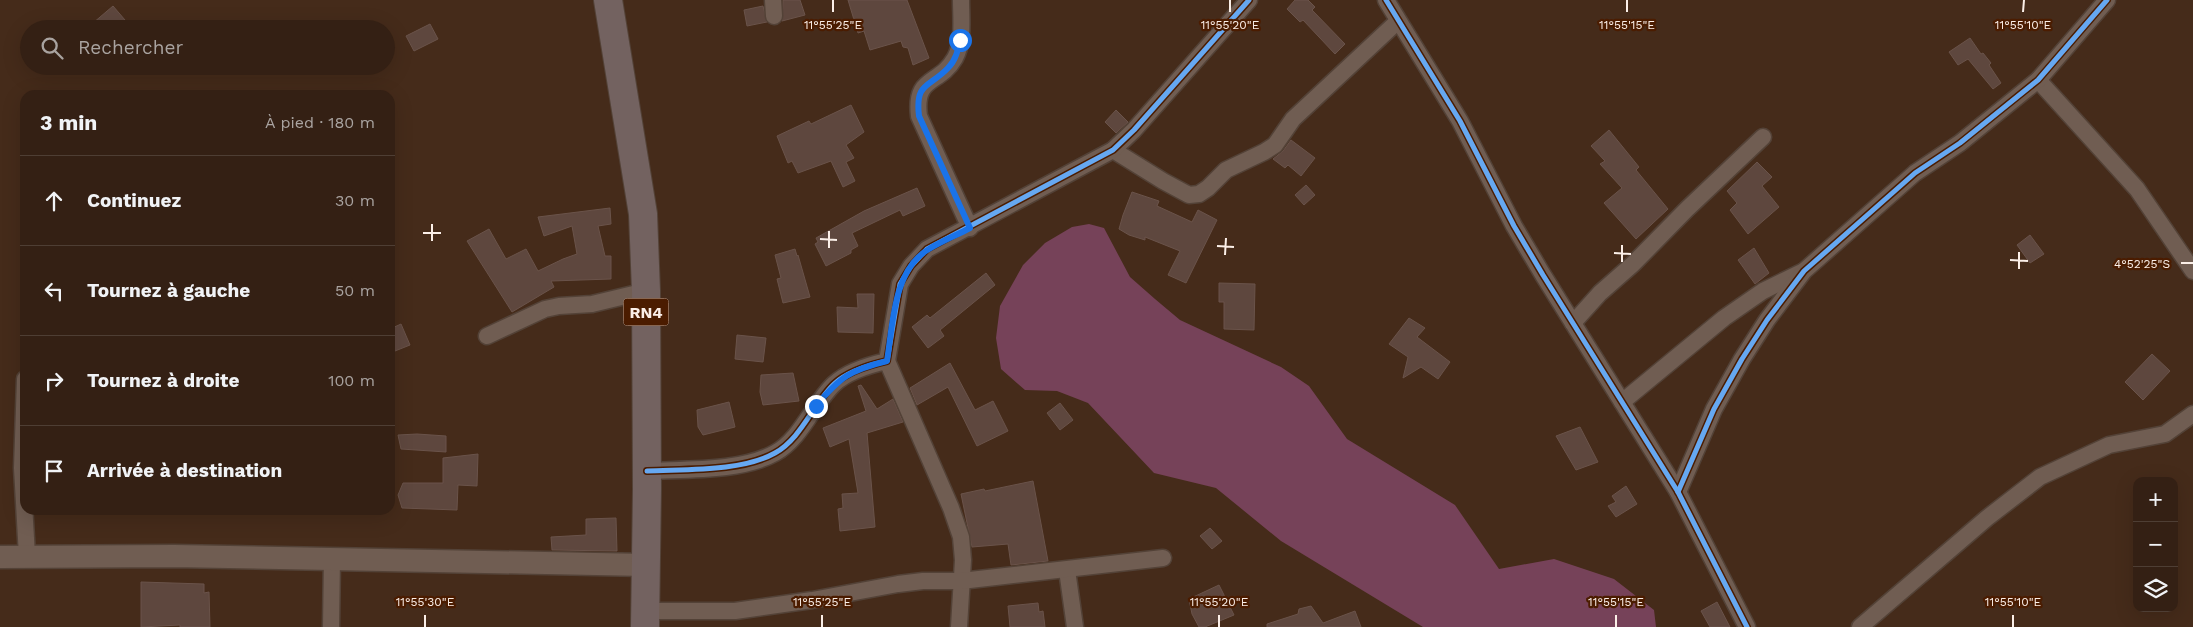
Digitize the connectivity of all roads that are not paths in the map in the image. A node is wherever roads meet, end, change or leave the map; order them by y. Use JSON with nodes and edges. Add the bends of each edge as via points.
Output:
{"nodes":[{"id":1,"x":608,"y":0,"type":"edge"},
{"id":2,"x":961,"y":0,"type":"edge"},
{"id":3,"x":1249,"y":0,"type":"edge"},
{"id":4,"x":1386,"y":0,"type":"edge"},
{"id":5,"x":2107,"y":0,"type":"edge"},
{"id":6,"x":1398,"y":21,"type":"junction"},
{"id":7,"x":2038,"y":80,"type":"junction"},
{"id":8,"x":1762,"y":137,"type":"dead end"},
{"id":9,"x":1113,"y":150,"type":"junction"},
{"id":10,"x":970,"y":228,"type":"junction"},
{"id":11,"x":1804,"y":271,"type":"junction"},
{"id":12,"x":2193,"y":271,"type":"edge"},
{"id":13,"x":646,"y":291,"type":"junction"},
{"id":14,"x":1750,"y":301,"type":"junction"},
{"id":15,"x":1767,"y":320,"type":"junction"},
{"id":16,"x":1573,"y":323,"type":"junction"},
{"id":17,"x":487,"y":336,"type":"dead end"},
{"id":18,"x":887,"y":361,"type":"junction"},
{"id":19,"x":1622,"y":402,"type":"junction"},
{"id":20,"x":2193,"y":414,"type":"edge"},
{"id":21,"x":647,"y":471,"type":"junction"},
{"id":22,"x":1678,"y":492,"type":"junction"},
{"id":23,"x":23,"y":515,"type":"edge"},
{"id":24,"x":0,"y":556,"type":"edge"},
{"id":25,"x":27,"y":556,"type":"junction"},
{"id":26,"x":332,"y":558,"type":"junction"},
{"id":27,"x":1163,"y":558,"type":"dead end"},
{"id":28,"x":646,"y":565,"type":"junction"},
{"id":29,"x":1067,"y":570,"type":"junction"},
{"id":30,"x":961,"y":581,"type":"junction"},
{"id":31,"x":645,"y":619,"type":"edge"},
{"id":32,"x":331,"y":627,"type":"edge"},
{"id":33,"x":958,"y":627,"type":"edge"},
{"id":34,"x":1075,"y":627,"type":"edge"},
{"id":35,"x":1747,"y":627,"type":"edge"},
{"id":36,"x":1860,"y":627,"type":"edge"}],
"edges":[{"from":1,"to":13,"type":"highway","number":"RN4","via":[[642,214]]},
{"from":2,"to":10,"type":"street","via":[[960,40],[956,56],[949,68],[922,87],[917,101],[919,116]]},
{"from":3,"to":9,"type":"street"},
{"from":4,"to":6,"type":"street"},
{"from":5,"to":7,"type":"street"},
{"from":6,"to":9,"type":"street","via":[[1293,119],[1274,145],[1226,170],[1199,194],[1189,195]]},
{"from":6,"to":16,"type":"street","via":[[1460,121],[1514,226]]},
{"from":7,"to":11,"type":"street","via":[[1960,143],[1915,172]]},
{"from":7,"to":12,"type":"street","via":[[2137,189]]},
{"from":8,"to":16,"type":"street"},
{"from":9,"to":10,"type":"street"},
{"from":10,"to":18,"type":"street","via":[[927,249],[911,266],[900,284]]},
{"from":11,"to":14,"type":"street"},
{"from":11,"to":15,"type":"street"},
{"from":13,"to":17,"type":"street","via":[[592,304],[545,309]]},
{"from":13,"to":21,"type":"highway","number":"RN4"},
{"from":14,"to":15,"type":"street"},
{"from":14,"to":19,"type":"street"},
{"from":15,"to":22,"type":"street","via":[[1714,409]]},
{"from":16,"to":19,"type":"street"},
{"from":18,"to":21,"type":"street","via":[[859,370],[835,383],[801,428],[776,453],[725,467]]},
{"from":18,"to":30,"type":"street","via":[[961,536]]},
{"from":19,"to":22,"type":"street"},
{"from":20,"to":36,"type":"street","via":[[2165,434],[2109,446],[2040,477],[1986,518]]},
{"from":21,"to":28,"type":"highway","number":"RN4"},
{"from":22,"to":35,"type":"street"},
{"from":23,"to":25,"type":"street"},
{"from":24,"to":25,"type":"street"},
{"from":25,"to":26,"type":"street"},
{"from":26,"to":28,"type":"street"},
{"from":26,"to":32,"type":"street"},
{"from":27,"to":29,"type":"street"},
{"from":28,"to":31,"type":"highway","number":"RN4"},
{"from":29,"to":30,"type":"street"},
{"from":29,"to":34,"type":"street"},
{"from":30,"to":31,"type":"street","via":[[898,584],[735,611]]},
{"from":30,"to":33,"type":"street"}]}
